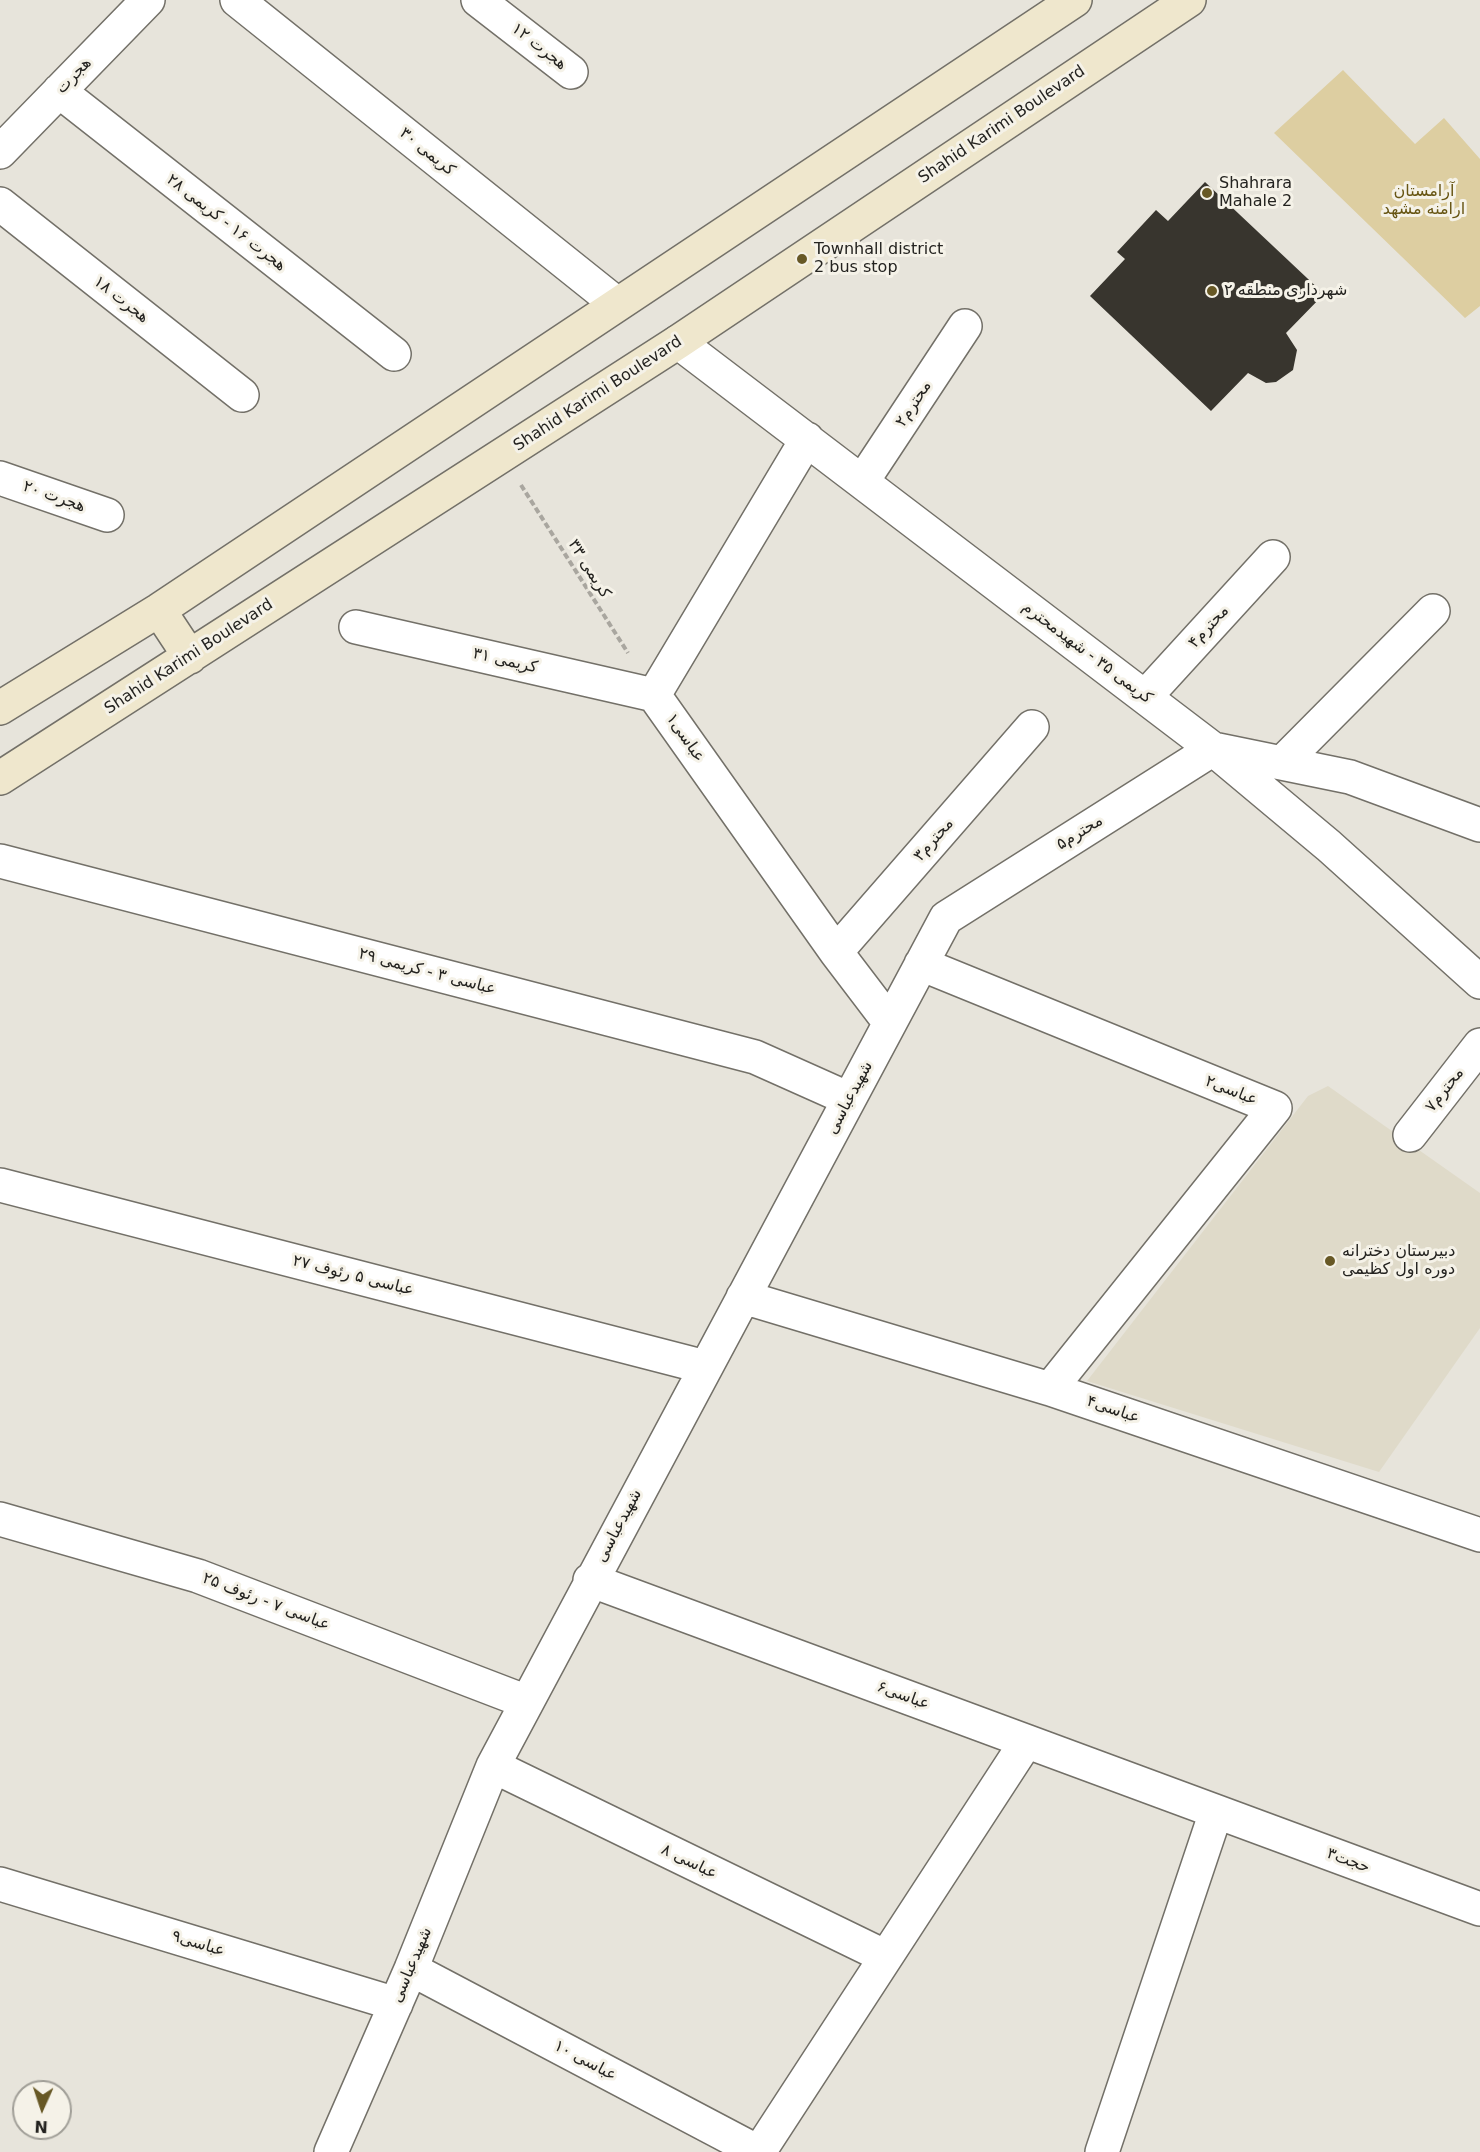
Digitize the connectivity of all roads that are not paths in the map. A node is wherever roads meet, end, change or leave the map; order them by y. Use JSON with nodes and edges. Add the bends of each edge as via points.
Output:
{"nodes":[{"id":1,"x":148,"y":0,"type":"edge"},
{"id":2,"x":237,"y":0,"type":"edge"},
{"id":3,"x":478,"y":0,"type":"edge"},
{"id":4,"x":1075,"y":0,"type":"edge"},
{"id":5,"x":1189,"y":0,"type":"edge"},
{"id":6,"x":571,"y":72,"type":"dead end"},
{"id":7,"x":59,"y":91,"type":"junction"},
{"id":8,"x":0,"y":152,"type":"edge"},
{"id":9,"x":0,"y":204,"type":"edge"},
{"id":10,"x":617,"y":304,"type":"junction"},
{"id":11,"x":965,"y":327,"type":"dead end"},
{"id":12,"x":678,"y":342,"type":"junction"},
{"id":13,"x":394,"y":354,"type":"dead end"},
{"id":14,"x":242,"y":396,"type":"dead end"},
{"id":15,"x":807,"y":440,"type":"junction"},
{"id":16,"x":0,"y":478,"type":"edge"},
{"id":17,"x":862,"y":482,"type":"junction"},
{"id":18,"x":107,"y":515,"type":"dead end"},
{"id":19,"x":1273,"y":557,"type":"dead end"},
{"id":20,"x":159,"y":610,"type":"junction"},
{"id":21,"x":1433,"y":611,"type":"dead end"},
{"id":22,"x":356,"y":627,"type":"dead end"},
{"id":23,"x":190,"y":657,"type":"junction"},
{"id":24,"x":654,"y":694,"type":"junction"},
{"id":25,"x":1146,"y":698,"type":"junction"},
{"id":26,"x":0,"y":708,"type":"edge"},
{"id":27,"x":1032,"y":727,"type":"dead end"},
{"id":28,"x":1213,"y":749,"type":"junction"},
{"id":29,"x":1282,"y":763,"type":"junction"},
{"id":30,"x":0,"y":778,"type":"edge"},
{"id":31,"x":1480,"y":825,"type":"edge"},
{"id":32,"x":0,"y":861,"type":"edge"},
{"id":33,"x":946,"y":918,"type":"joint"},
{"id":34,"x":836,"y":952,"type":"junction"},
{"id":35,"x":921,"y":964,"type":"junction"},
{"id":36,"x":1480,"y":982,"type":"edge"},
{"id":37,"x":890,"y":1023,"type":"junction"},
{"id":38,"x":1480,"y":1046,"type":"edge"},
{"id":39,"x":849,"y":1099,"type":"junction"},
{"id":40,"x":1410,"y":1135,"type":"dead end"},
{"id":41,"x":0,"y":1185,"type":"edge"},
{"id":42,"x":743,"y":1297,"type":"junction"},
{"id":43,"x":705,"y":1367,"type":"junction"},
{"id":44,"x":1050,"y":1389,"type":"junction"},
{"id":45,"x":0,"y":1519,"type":"edge"},
{"id":46,"x":1480,"y":1534,"type":"edge"},
{"id":47,"x":590,"y":1580,"type":"junction"},
{"id":48,"x":527,"y":1702,"type":"junction"},
{"id":49,"x":1026,"y":1742,"type":"junction"},
{"id":50,"x":493,"y":1766,"type":"junction"},
{"id":51,"x":1216,"y":1812,"type":"junction"},
{"id":52,"x":0,"y":1884,"type":"edge"},
{"id":53,"x":1480,"y":1909,"type":"edge"},
{"id":54,"x":886,"y":1957,"type":"junction"},
{"id":55,"x":411,"y":1970,"type":"junction"},
{"id":56,"x":396,"y":2004,"type":"junction"},
{"id":57,"x":331,"y":2152,"type":"edge"},
{"id":58,"x":759,"y":2152,"type":"edge"},
{"id":59,"x":1103,"y":2152,"type":"edge"}],
"edges":[{"from":1,"to":7,"type":"street","name":"هجرت"},
{"from":2,"to":10,"type":"street","name":"کریمی ۳۰"},
{"from":3,"to":6,"type":"street","name":"هجرت ۱۲"},
{"from":4,"to":10,"type":"main road"},
{"from":5,"to":12,"type":"main road","name":"Shahid Karimi Boulevard"},
{"from":7,"to":8,"type":"street","name":"هجرت"},
{"from":7,"to":13,"type":"street","name":"هجرت ۱۶ - کریمی ۲۸"},
{"from":9,"to":14,"type":"street","name":"هجرت ۱۸"},
{"from":10,"to":20,"type":"main road"},
{"from":11,"to":17,"type":"street","name":"محترم۲"},
{"from":12,"to":15,"type":"street","name":"کریمی ۳۵ - شهیدمحترم"},
{"from":12,"to":23,"type":"main road","name":"Shahid Karimi Boulevard"},
{"from":15,"to":17,"type":"street","name":"کریمی ۳۵ - شهیدمحترم"},
{"from":15,"to":24,"type":"street"},
{"from":16,"to":18,"type":"street","name":"هجرت ۲۰"},
{"from":17,"to":25,"type":"street","name":"کریمی ۳۵ - شهیدمحترم"},
{"from":19,"to":25,"type":"street","name":"محترم۴"},
{"from":20,"to":23,"type":"main road"},
{"from":20,"to":26,"type":"main road"},
{"from":21,"to":29,"type":"street"},
{"from":22,"to":24,"type":"street","name":"کریمی ۳۱"},
{"from":23,"to":30,"type":"main road","name":"Shahid Karimi Boulevard"},
{"from":24,"to":34,"type":"street","name":"عباسی۱"},
{"from":25,"to":28,"type":"street","name":"کریمی ۳۵ - شهیدمحترم"},
{"from":27,"to":34,"type":"street","name":"محترم۳"},
{"from":28,"to":29,"type":"street"},
{"from":28,"to":33,"type":"street","name":"محترم۵"},
{"from":28,"to":36,"type":"street","name":"کریمی ۳۵ - شهیدمحترم","via":[[1329,846]]},
{"from":29,"to":31,"type":"street","via":[[1350,777]]},
{"from":32,"to":39,"type":"street","name":"عباسی ۳ - کریمی ۲۹","via":[[755,1057]]},
{"from":33,"to":35,"type":"street","name":"شهیدعباسی"},
{"from":34,"to":37,"type":"street","name":"عباسی۱"},
{"from":35,"to":37,"type":"street","name":"شهیدعباسی"},
{"from":35,"to":44,"type":"street","name":"عباسی۲","via":[[1275,1108]]},
{"from":37,"to":39,"type":"street","name":"شهیدعباسی"},
{"from":38,"to":40,"type":"street","name":"محترم۷"},
{"from":39,"to":42,"type":"street","name":"شهیدعباسی"},
{"from":41,"to":43,"type":"street","name":"عباسی ۵ رئوف ۲۷"},
{"from":42,"to":43,"type":"street","name":"شهیدعباسی"},
{"from":42,"to":44,"type":"street","name":"عباسی۴"},
{"from":43,"to":47,"type":"street","name":"شهیدعباسی"},
{"from":44,"to":46,"type":"street","name":"عباسی۴"},
{"from":45,"to":48,"type":"street","name":"عباسی ۷ - رئوف ۲۵","via":[[198,1576]]},
{"from":47,"to":48,"type":"street","name":"شهیدعباسی"},
{"from":47,"to":49,"type":"street","name":"عباسی۶"},
{"from":48,"to":50,"type":"street","name":"شهیدعباسی"},
{"from":49,"to":51,"type":"street","name":"عباسی۶"},
{"from":49,"to":54,"type":"street"},
{"from":50,"to":54,"type":"street","name":"عباسی ۸"},
{"from":50,"to":55,"type":"street","name":"شهیدعباسی"},
{"from":51,"to":53,"type":"street","name":"حجت۳"},
{"from":51,"to":59,"type":"street"},
{"from":52,"to":56,"type":"street","name":"عباسی۹"},
{"from":54,"to":58,"type":"street"},
{"from":55,"to":56,"type":"street","name":"شهیدعباسی"},
{"from":55,"to":58,"type":"street","name":"عباسی ۱۰"},
{"from":56,"to":57,"type":"street","name":"شهیدعباسی"}]}
